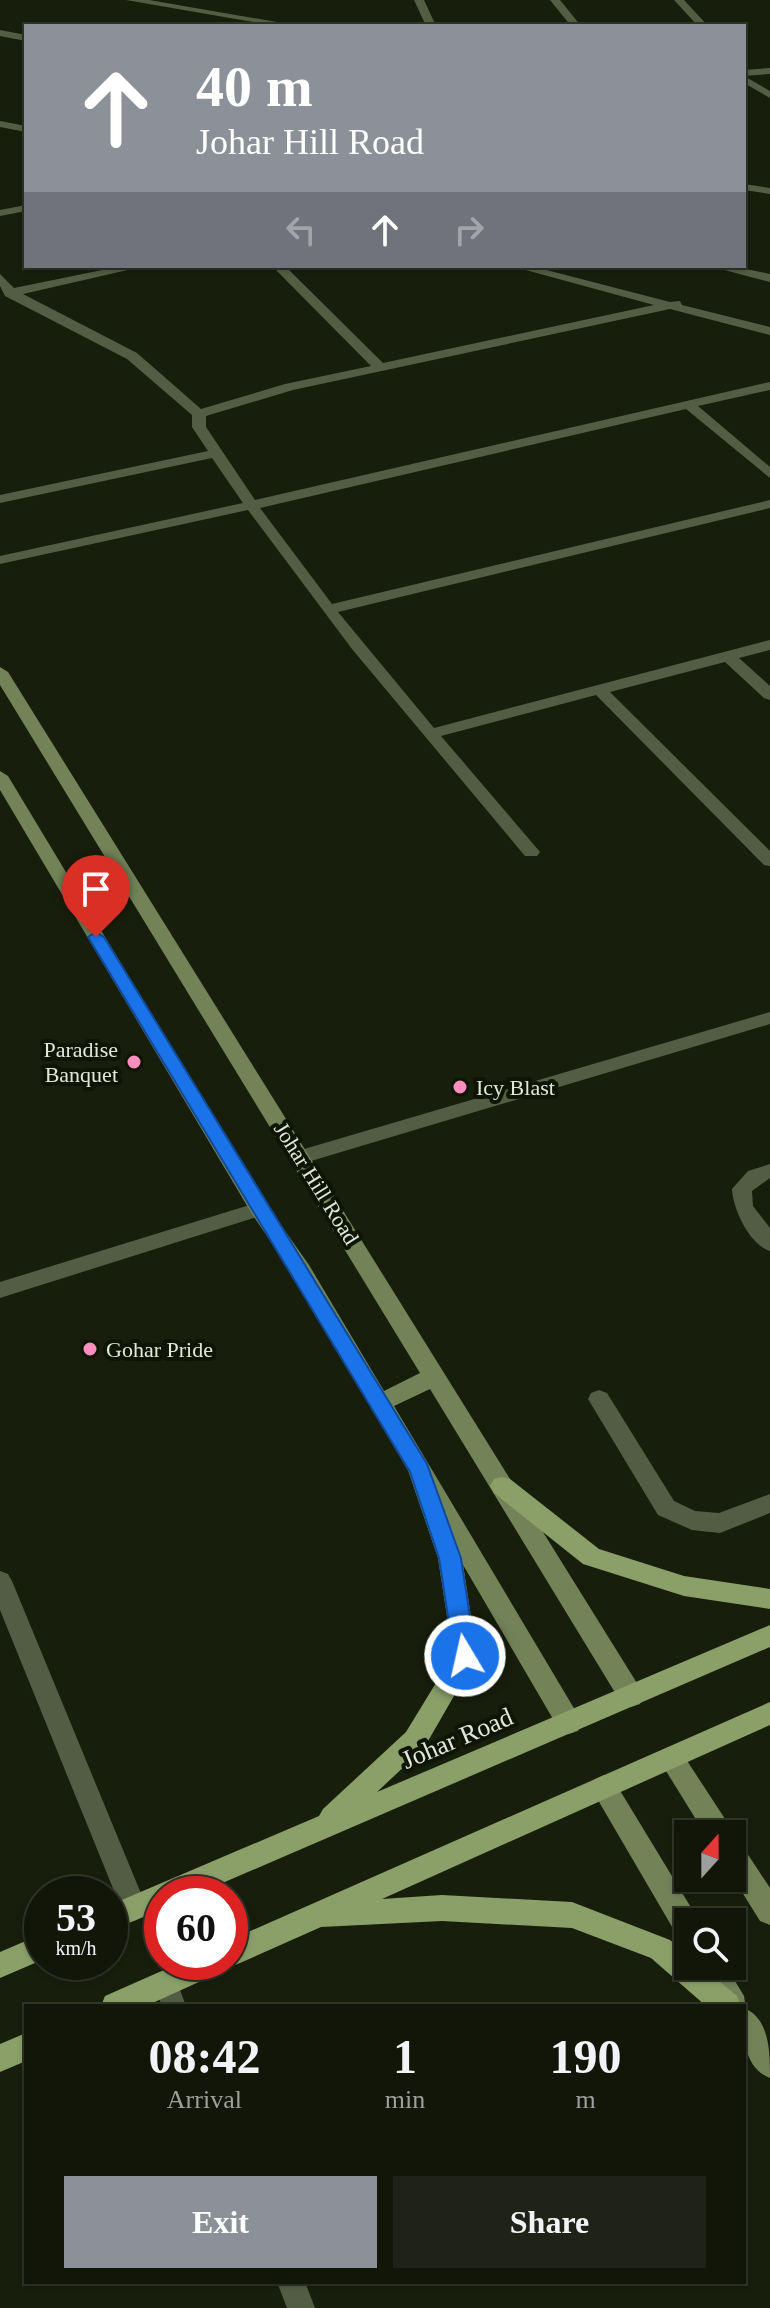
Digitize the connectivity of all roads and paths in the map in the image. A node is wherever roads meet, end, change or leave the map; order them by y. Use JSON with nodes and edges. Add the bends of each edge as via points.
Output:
{"nodes":[{"id":1,"x":131,"y":0,"type":"edge"},
{"id":2,"x":419,"y":0,"type":"edge"},
{"id":3,"x":555,"y":0,"type":"edge"},
{"id":4,"x":679,"y":0,"type":"edge"},
{"id":5,"x":282,"y":24,"type":"edge"},
{"id":6,"x":430,"y":24,"type":"edge"},
{"id":7,"x":574,"y":24,"type":"edge"},
{"id":8,"x":701,"y":24,"type":"edge"},
{"id":9,"x":0,"y":33,"type":"edge"},
{"id":10,"x":24,"y":38,"type":"edge"},
{"id":11,"x":770,"y":71,"type":"edge"},
{"id":12,"x":746,"y":74,"type":"edge"},
{"id":13,"x":746,"y":75,"type":"edge"},
{"id":14,"x":770,"y":95,"type":"edge"},
{"id":15,"x":0,"y":124,"type":"edge"},
{"id":16,"x":24,"y":129,"type":"edge"},
{"id":17,"x":746,"y":187,"type":"edge"},
{"id":18,"x":770,"y":191,"type":"edge"},
{"id":19,"x":24,"y":208,"type":"edge"},
{"id":20,"x":0,"y":213,"type":"edge"},
{"id":21,"x":129,"y":268,"type":"edge"},
{"id":22,"x":280,"y":268,"type":"edge"},
{"id":23,"x":525,"y":268,"type":"edge"},
{"id":24,"x":724,"y":268,"type":"edge"},
{"id":25,"x":0,"y":278,"type":"edge"},
{"id":26,"x":770,"y":278,"type":"edge"},
{"id":27,"x":6,"y":293,"type":"edge"},
{"id":28,"x":676,"y":304,"type":"junction"},
{"id":29,"x":770,"y":331,"type":"edge"},
{"id":30,"x":380,"y":368,"type":"junction"},
{"id":31,"x":770,"y":386,"type":"edge"},
{"id":32,"x":690,"y":406,"type":"junction"},
{"id":33,"x":199,"y":414,"type":"junction"},
{"id":34,"x":216,"y":453,"type":"junction"},
{"id":35,"x":770,"y":474,"type":"edge"},
{"id":36,"x":0,"y":499,"type":"edge"},
{"id":37,"x":770,"y":504,"type":"edge"},
{"id":38,"x":249,"y":506,"type":"junction"},
{"id":39,"x":0,"y":560,"type":"edge"},
{"id":40,"x":331,"y":609,"type":"junction"},
{"id":41,"x":770,"y":645,"type":"edge"},
{"id":42,"x":728,"y":656,"type":"junction"},
{"id":43,"x":0,"y":672,"type":"edge"},
{"id":44,"x":600,"y":690,"type":"junction"},
{"id":45,"x":770,"y":695,"type":"edge"},
{"id":46,"x":430,"y":734,"type":"junction"},
{"id":47,"x":0,"y":776,"type":"edge"},
{"id":48,"x":531,"y":852,"type":"dead end"},
{"id":49,"x":770,"y":861,"type":"edge"},
{"id":50,"x":770,"y":1018,"type":"edge"},
{"id":51,"x":301,"y":1157,"type":"junction"},
{"id":52,"x":770,"y":1171,"type":"edge"},
{"id":53,"x":259,"y":1209,"type":"junction"},
{"id":54,"x":770,"y":1243,"type":"edge"},
{"id":55,"x":0,"y":1290,"type":"edge"},
{"id":56,"x":435,"y":1376,"type":"junction"},
{"id":57,"x":599,"y":1399,"type":"dead end"},
{"id":58,"x":380,"y":1403,"type":"junction"},
{"id":59,"x":419,"y":1470,"type":"junction"},
{"id":60,"x":502,"y":1486,"type":"junction"},
{"id":61,"x":770,"y":1503,"type":"edge"},
{"id":62,"x":0,"y":1581,"type":"edge"},
{"id":63,"x":770,"y":1599,"type":"edge"},
{"id":64,"x":770,"y":1636,"type":"edge"},
{"id":65,"x":631,"y":1696,"type":"junction"},
{"id":66,"x":770,"y":1713,"type":"edge"},
{"id":67,"x":569,"y":1723,"type":"junction"},
{"id":68,"x":671,"y":1758,"type":"junction"},
{"id":69,"x":604,"y":1787,"type":"junction"},
{"id":70,"x":711,"y":1820,"type":"edge"},
{"id":71,"x":320,"y":1828,"type":"junction"},
{"id":72,"x":746,"y":1875,"type":"edge"},
{"id":73,"x":108,"y":1876,"type":"edge"},
{"id":74,"x":208,"y":1876,"type":"edge"},
{"id":75,"x":676,"y":1908,"type":"edge"},
{"id":76,"x":770,"y":1912,"type":"edge"},
{"id":77,"x":312,"y":1917,"type":"junction"},
{"id":78,"x":248,"y":1946,"type":"edge"},
{"id":79,"x":24,"y":1955,"type":"edge"},
{"id":80,"x":0,"y":1965,"type":"edge"},
{"id":81,"x":190,"y":1980,"type":"edge"},
{"id":82,"x":719,"y":1980,"type":"edge"},
{"id":83,"x":170,"y":1995,"type":"edge"},
{"id":84,"x":125,"y":2004,"type":"edge"},
{"id":85,"x":725,"y":2004,"type":"edge"},
{"id":86,"x":733,"y":2004,"type":"edge"},
{"id":87,"x":746,"y":2025,"type":"edge"},
{"id":88,"x":24,"y":2048,"type":"edge"},
{"id":89,"x":0,"y":2058,"type":"edge"},
{"id":90,"x":770,"y":2064,"type":"edge"},
{"id":91,"x":292,"y":2284,"type":"edge"},
{"id":92,"x":301,"y":2308,"type":"edge"}],
"edges":[{"from":1,"to":5,"type":"street"},
{"from":2,"to":6,"type":"street"},
{"from":3,"to":7,"type":"street"},
{"from":4,"to":8,"type":"street"},
{"from":9,"to":10,"type":"street"},
{"from":11,"to":12,"type":"street"},
{"from":13,"to":14,"type":"street"},
{"from":15,"to":16,"type":"street"},
{"from":17,"to":18,"type":"street"},
{"from":19,"to":20,"type":"street"},
{"from":21,"to":27,"type":"street"},
{"from":22,"to":30,"type":"street"},
{"from":23,"to":28,"type":"street"},
{"from":24,"to":26,"type":"street"},
{"from":25,"to":27,"type":"street"},
{"from":27,"to":33,"type":"street","via":[[132,356]]},
{"from":28,"to":29,"type":"street"},
{"from":28,"to":30,"type":"street"},
{"from":30,"to":33,"type":"street"},
{"from":31,"to":32,"type":"street"},
{"from":32,"to":35,"type":"street"},
{"from":32,"to":38,"type":"street"},
{"from":33,"to":34,"type":"street","via":[[199,427]]},
{"from":34,"to":36,"type":"street"},
{"from":34,"to":38,"type":"street"},
{"from":37,"to":40,"type":"street"},
{"from":38,"to":39,"type":"street"},
{"from":38,"to":40,"type":"street"},
{"from":40,"to":46,"type":"street"},
{"from":41,"to":42,"type":"street"},
{"from":42,"to":44,"type":"street"},
{"from":42,"to":45,"type":"street"},
{"from":43,"to":51,"type":"street","name":"Johar Hill Road"},
{"from":44,"to":46,"type":"street"},
{"from":44,"to":49,"type":"street"},
{"from":46,"to":48,"type":"street"},
{"from":47,"to":53,"type":"street"},
{"from":50,"to":51,"type":"street"},
{"from":51,"to":56,"type":"street","name":"Johar Hill Road"},
{"from":52,"to":54,"type":"street","via":[[742,1189],[743,1207]]},
{"from":53,"to":55,"type":"street"},
{"from":53,"to":58,"type":"street"},
{"from":56,"to":58,"type":"street"},
{"from":56,"to":60,"type":"street","name":"Johar Hill Road"},
{"from":57,"to":61,"type":"street","via":[[666,1508],[692,1520],[720,1523]]},
{"from":58,"to":59,"type":"street"},
{"from":59,"to":67,"type":"street"},
{"from":59,"to":71,"type":"main road","via":[[450,1558],[465,1656],[415,1740]]},
{"from":60,"to":63,"type":"main road","via":[[591,1557],[684,1586]]},
{"from":60,"to":65,"type":"street","name":"Johar Hill Road"},
{"from":62,"to":73,"type":"street"},
{"from":64,"to":65,"type":"main road","name":"Johar Road"},
{"from":65,"to":67,"type":"main road","name":"Johar Road"},
{"from":66,"to":68,"type":"main road"},
{"from":67,"to":71,"type":"main road","name":"Johar Road"},
{"from":68,"to":69,"type":"main road"},
{"from":68,"to":70,"type":"street"},
{"from":69,"to":75,"type":"street"},
{"from":69,"to":77,"type":"main road"},
{"from":71,"to":74,"type":"main road","name":"Johar Road"},
{"from":72,"to":76,"type":"street"},
{"from":77,"to":78,"type":"main road"},
{"from":77,"to":85,"type":"main road","via":[[442,1908],[572,1915],[660,1949]]},
{"from":79,"to":80,"type":"main road"},
{"from":81,"to":83,"type":"main road"},
{"from":82,"to":86,"type":"street"},
{"from":83,"to":84,"type":"main road"},
{"from":87,"to":90,"type":"street"},
{"from":88,"to":89,"type":"main road"},
{"from":91,"to":92,"type":"lane"}]}
